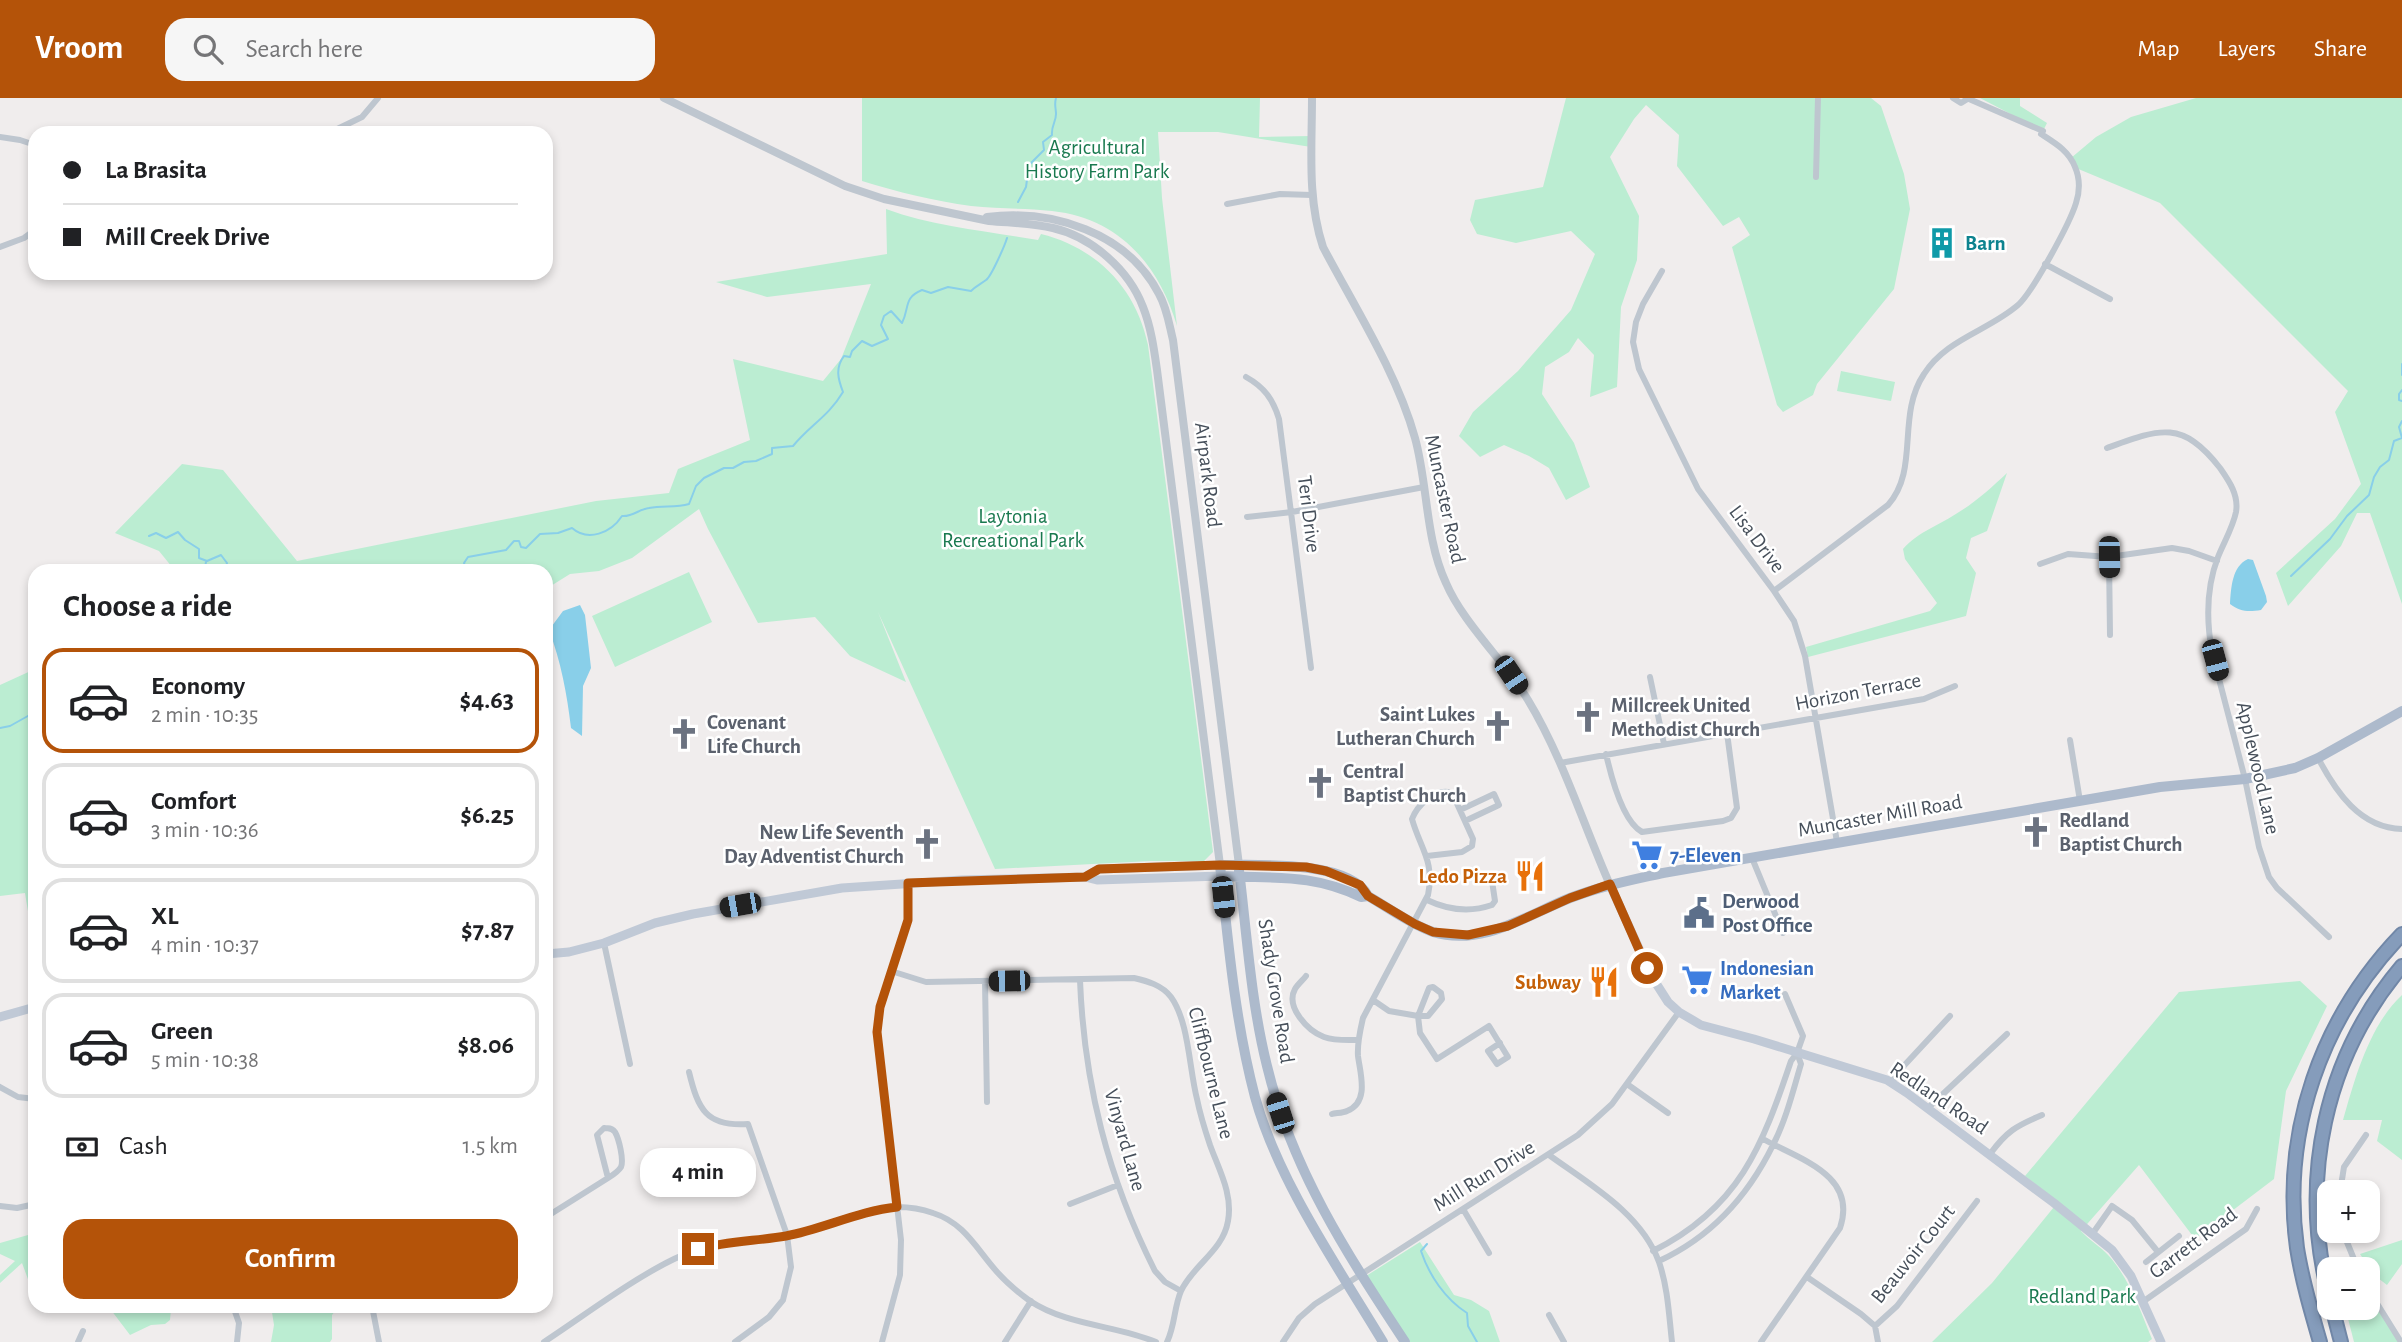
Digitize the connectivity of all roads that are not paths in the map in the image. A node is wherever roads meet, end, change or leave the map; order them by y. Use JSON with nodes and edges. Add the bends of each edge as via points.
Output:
{"nodes":[{"id":1,"x":377,"y":98,"type":"edge"},
{"id":2,"x":664,"y":98,"type":"edge"},
{"id":3,"x":1312,"y":98,"type":"edge"},
{"id":4,"x":1818,"y":98,"type":"edge"},
{"id":5,"x":1953,"y":98,"type":"edge"},
{"id":6,"x":1969,"y":98,"type":"edge"},
{"id":7,"x":343,"y":126,"type":"edge"},
{"id":8,"x":0,"y":137,"type":"edge"},
{"id":9,"x":28,"y":143,"type":"edge"},
{"id":10,"x":1816,"y":177,"type":"dead end"},
{"id":11,"x":1312,"y":195,"type":"junction"},
{"id":12,"x":1227,"y":204,"type":"dead end"},
{"id":13,"x":983,"y":218,"type":"junction"},
{"id":14,"x":28,"y":235,"type":"edge"},
{"id":15,"x":0,"y":247,"type":"edge"},
{"id":16,"x":2045,"y":264,"type":"junction"},
{"id":17,"x":1662,"y":271,"type":"dead end"},
{"id":18,"x":2110,"y":299,"type":"dead end"},
{"id":19,"x":1246,"y":376,"type":"dead end"},
{"id":20,"x":2107,"y":449,"type":"dead end"},
{"id":21,"x":1424,"y":487,"type":"junction"},
{"id":22,"x":1292,"y":512,"type":"junction"},
{"id":23,"x":1247,"y":517,"type":"dead end"},
{"id":24,"x":2109,"y":557,"type":"junction"},
{"id":25,"x":2217,"y":561,"type":"junction"},
{"id":26,"x":2039,"y":564,"type":"dead end"},
{"id":27,"x":1774,"y":591,"type":"junction"},
{"id":28,"x":2110,"y":635,"type":"dead end"},
{"id":29,"x":1311,"y":668,"type":"dead end"},
{"id":30,"x":1650,"y":677,"type":"dead end"},
{"id":31,"x":1955,"y":686,"type":"dead end"},
{"id":32,"x":2402,"y":711,"type":"edge"},
{"id":33,"x":1816,"y":718,"type":"junction"},
{"id":34,"x":1727,"y":733,"type":"junction"},
{"id":35,"x":2070,"y":740,"type":"dead end"},
{"id":36,"x":1664,"y":744,"type":"junction"},
{"id":37,"x":1606,"y":754,"type":"junction"},
{"id":38,"x":2318,"y":758,"type":"junction"},
{"id":39,"x":1560,"y":763,"type":"junction"},
{"id":40,"x":2245,"y":779,"type":"junction"},
{"id":41,"x":2080,"y":801,"type":"junction"},
{"id":42,"x":1460,"y":810,"type":"junction"},
{"id":43,"x":1465,"y":821,"type":"junction"},
{"id":44,"x":2402,"y":829,"type":"edge"},
{"id":45,"x":1838,"y":842,"type":"junction"},
{"id":46,"x":1427,"y":856,"type":"junction"},
{"id":47,"x":1752,"y":858,"type":"junction"},
{"id":48,"x":1239,"y":865,"type":"junction"},
{"id":49,"x":1220,"y":871,"type":"junction"},
{"id":50,"x":1240,"y":877,"type":"junction"},
{"id":51,"x":1487,"y":878,"type":"dead end"},
{"id":52,"x":908,"y":883,"type":"junction"},
{"id":53,"x":1610,"y":884,"type":"junction"},
{"id":54,"x":1368,"y":896,"type":"junction"},
{"id":55,"x":1427,"y":900,"type":"junction"},
{"id":56,"x":1415,"y":924,"type":"junction"},
{"id":57,"x":1783,"y":933,"type":"dead end"},
{"id":58,"x":2402,"y":934,"type":"edge"},
{"id":59,"x":2329,"y":937,"type":"dead end"},
{"id":60,"x":604,"y":943,"type":"junction"},
{"id":61,"x":553,"y":953,"type":"edge"},
{"id":62,"x":2402,"y":966,"type":"edge"},
{"id":63,"x":891,"y":971,"type":"junction"},
{"id":64,"x":1306,"y":976,"type":"dead end"},
{"id":65,"x":1080,"y":980,"type":"junction"},
{"id":66,"x":985,"y":981,"type":"junction"},
{"id":67,"x":1785,"y":994,"type":"dead end"},
{"id":68,"x":1373,"y":1000,"type":"junction"},
{"id":69,"x":28,"y":1009,"type":"edge"},
{"id":70,"x":1679,"y":1012,"type":"junction"},
{"id":71,"x":1418,"y":1016,"type":"junction"},
{"id":72,"x":1950,"y":1016,"type":"dead end"},
{"id":73,"x":0,"y":1017,"type":"edge"},
{"id":74,"x":2007,"y":1034,"type":"dead end"},
{"id":75,"x":1358,"y":1040,"type":"junction"},
{"id":76,"x":1500,"y":1043,"type":"dead end"},
{"id":77,"x":1797,"y":1053,"type":"junction"},
{"id":78,"x":631,"y":1064,"type":"dead end"},
{"id":79,"x":689,"y":1072,"type":"dead end"},
{"id":80,"x":1891,"y":1083,"type":"junction"},
{"id":81,"x":1627,"y":1084,"type":"junction"},
{"id":82,"x":0,"y":1087,"type":"edge"},
{"id":83,"x":28,"y":1098,"type":"edge"},
{"id":84,"x":987,"y":1102,"type":"dead end"},
{"id":85,"x":1928,"y":1108,"type":"junction"},
{"id":86,"x":1668,"y":1113,"type":"dead end"},
{"id":87,"x":1332,"y":1114,"type":"dead end"},
{"id":88,"x":2042,"y":1115,"type":"dead end"},
{"id":89,"x":2365,"y":1135,"type":"dead end"},
{"id":90,"x":1763,"y":1139,"type":"junction"},
{"id":91,"x":1773,"y":1145,"type":"junction"},
{"id":92,"x":1990,"y":1154,"type":"junction"},
{"id":93,"x":1549,"y":1155,"type":"junction"},
{"id":94,"x":608,"y":1178,"type":"junction"},
{"id":95,"x":2342,"y":1180,"type":"edge"},
{"id":96,"x":1118,"y":1185,"type":"junction"},
{"id":97,"x":1977,"y":1201,"type":"dead end"},
{"id":98,"x":1070,"y":1204,"type":"dead end"},
{"id":99,"x":0,"y":1206,"type":"edge"},
{"id":100,"x":28,"y":1206,"type":"edge"},
{"id":101,"x":897,"y":1207,"type":"junction"},
{"id":102,"x":1463,"y":1209,"type":"junction"},
{"id":103,"x":2257,"y":1209,"type":"dead end"},
{"id":104,"x":553,"y":1213,"type":"edge"},
{"id":105,"x":2093,"y":1233,"type":"junction"},
{"id":106,"x":787,"y":1236,"type":"junction"},
{"id":107,"x":2179,"y":1237,"type":"dead end"},
{"id":108,"x":1653,"y":1251,"type":"junction"},
{"id":109,"x":2158,"y":1252,"type":"junction"},
{"id":110,"x":1489,"y":1253,"type":"dead end"},
{"id":111,"x":2321,"y":1257,"type":"edge"},
{"id":112,"x":1659,"y":1261,"type":"junction"},
{"id":113,"x":2146,"y":1262,"type":"dead end"},
{"id":114,"x":1360,"y":1275,"type":"junction"},
{"id":115,"x":1807,"y":1278,"type":"junction"},
{"id":116,"x":1348,"y":1282,"type":"junction"},
{"id":117,"x":1181,"y":1291,"type":"junction"},
{"id":118,"x":1031,"y":1301,"type":"junction"},
{"id":119,"x":2144,"y":1301,"type":"junction"},
{"id":120,"x":2380,"y":1308,"type":"edge"},
{"id":121,"x":235,"y":1313,"type":"edge"},
{"id":122,"x":373,"y":1313,"type":"edge"},
{"id":123,"x":1549,"y":1315,"type":"dead end"},
{"id":124,"x":2335,"y":1320,"type":"edge"},
{"id":125,"x":1875,"y":1326,"type":"junction"},
{"id":126,"x":83,"y":1331,"type":"dead end"},
{"id":127,"x":78,"y":1342,"type":"edge"},
{"id":128,"x":237,"y":1342,"type":"edge"},
{"id":129,"x":379,"y":1342,"type":"edge"},
{"id":130,"x":544,"y":1342,"type":"edge"},
{"id":131,"x":735,"y":1342,"type":"edge"},
{"id":132,"x":882,"y":1342,"type":"edge"},
{"id":133,"x":1005,"y":1342,"type":"edge"},
{"id":134,"x":1156,"y":1342,"type":"edge"},
{"id":135,"x":1167,"y":1342,"type":"edge"},
{"id":136,"x":1283,"y":1342,"type":"edge"},
{"id":137,"x":1383,"y":1342,"type":"edge"},
{"id":138,"x":1405,"y":1342,"type":"edge"},
{"id":139,"x":1564,"y":1342,"type":"edge"},
{"id":140,"x":1672,"y":1342,"type":"edge"},
{"id":141,"x":1761,"y":1342,"type":"edge"},
{"id":142,"x":1878,"y":1342,"type":"edge"},
{"id":143,"x":2161,"y":1342,"type":"edge"},
{"id":144,"x":2320,"y":1342,"type":"edge"},
{"id":145,"x":2341,"y":1342,"type":"edge"},
{"id":146,"x":2401,"y":1342,"type":"edge"}],
"edges":[{"from":1,"to":7,"type":"street","via":[[362,117]]},
{"from":2,"to":13,"type":"street","name":"Airpark Road","via":[[845,186],[943,213]]},
{"from":3,"to":11,"type":"street","name":"Muncaster Road"},
{"from":4,"to":10,"type":"street"},
{"from":5,"to":6,"type":"street","via":[[1961,103]]},
{"from":6,"to":16,"type":"street","via":[[2043,131],[2065,150],[2076,168],[2076,204]]},
{"from":8,"to":9,"type":"street"},
{"from":11,"to":12,"type":"street","via":[[1280,194]]},
{"from":11,"to":21,"type":"street","name":"Muncaster Road","via":[[1323,247],[1405,407]]},
{"from":13,"to":48,"type":"street","name":"Airpark Road","via":[[1048,218],[1074,224],[1128,254],[1163,302],[1177,365]]},
{"from":13,"to":49,"type":"street","name":"Airpark Road","via":[[1055,228],[1084,240],[1120,271],[1145,311],[1157,370]]},
{"from":14,"to":15,"type":"street"},
{"from":16,"to":18,"type":"street"},
{"from":16,"to":27,"type":"street","via":[[2018,304],[1951,346],[1924,374],[1908,418],[1905,477],[1895,497]]},
{"from":17,"to":27,"type":"street","name":"Lisa Drive","via":[[1636,322],[1633,341],[1639,369],[1698,489]]},
{"from":19,"to":22,"type":"street","name":"Teri Drive","via":[[1261,385],[1276,408]]},
{"from":20,"to":25,"type":"street","name":"Applewood Lane","via":[[2147,433],[2166,432],[2202,446],[2227,477],[2237,502]]},
{"from":21,"to":22,"type":"street"},
{"from":21,"to":39,"type":"street","name":"Muncaster Road","via":[[1446,583],[1528,701]]},
{"from":22,"to":23,"type":"street"},
{"from":22,"to":29,"type":"street","name":"Teri Drive"},
{"from":24,"to":25,"type":"street","via":[[2172,548]]},
{"from":24,"to":26,"type":"street","via":[[2067,554]]},
{"from":24,"to":28,"type":"street"},
{"from":25,"to":40,"type":"street","name":"Applewood Lane","via":[[2208,597],[2208,632]]},
{"from":27,"to":33,"type":"street","name":"Lisa Drive","via":[[1801,639]]},
{"from":30,"to":36,"type":"street"},
{"from":31,"to":33,"type":"street","name":"Horizon Terrace","via":[[1924,699]]},
{"from":32,"to":38,"type":"main road","name":"Muncaster Mill Road"},
{"from":33,"to":34,"type":"street","name":"Horizon Terrace"},
{"from":33,"to":45,"type":"street","name":"Lisa Drive"},
{"from":34,"to":36,"type":"street","name":"Horizon Terrace"},
{"from":34,"to":37,"type":"street","via":[[1737,808],[1723,821],[1642,832],[1633,827]]},
{"from":35,"to":41,"type":"street"},
{"from":36,"to":37,"type":"street","name":"Horizon Terrace"},
{"from":37,"to":39,"type":"street","name":"Horizon Terrace"},
{"from":38,"to":40,"type":"main road","name":"Muncaster Mill Road"},
{"from":38,"to":44,"type":"street","via":[[2346,802],[2363,817]]},
{"from":39,"to":53,"type":"street","name":"Muncaster Road"},
{"from":40,"to":41,"type":"main road","name":"Muncaster Mill Road"},
{"from":40,"to":59,"type":"street","name":"Applewood Lane","via":[[2269,877]]},
{"from":41,"to":45,"type":"main road","name":"Muncaster Mill Road"},
{"from":42,"to":43,"type":"street"},
{"from":42,"to":43,"type":"street","via":[[1494,794],[1499,805]]},
{"from":42,"to":46,"type":"street","via":[[1454,797],[1442,791],[1415,811],[1412,819]]},
{"from":43,"to":46,"type":"street","via":[[1473,839],[1469,849]]},
{"from":45,"to":47,"type":"main road","name":"Muncaster Mill Road"},
{"from":46,"to":55,"type":"street","via":[[1431,884]]},
{"from":47,"to":53,"type":"main road","name":"Muncaster Mill Road"},
{"from":47,"to":57,"type":"street"},
{"from":48,"to":49,"type":"main road","name":"Muncaster Mill Road"},
{"from":48,"to":50,"type":"main road","name":"Shady Grove Road"},
{"from":48,"to":54,"type":"main road","name":"Muncaster Mill Road","via":[[1326,871],[1360,885]]},
{"from":49,"to":50,"type":"main road","name":"Muncaster Mill Road"},
{"from":49,"to":52,"type":"main road","name":"Muncaster Mill Road","via":[[1097,880]]},
{"from":49,"to":116,"type":"main road","name":"Shady Grove Road","via":[[1229,960],[1255,1097],[1291,1185]]},
{"from":50,"to":54,"type":"main road","name":"Muncaster Mill Road","via":[[1306,878]]},
{"from":50,"to":114,"type":"main road","name":"Shady Grove Road","via":[[1253,992],[1275,1096],[1308,1181]]},
{"from":51,"to":55,"type":"street","via":[[1495,897],[1492,905],[1455,910]]},
{"from":52,"to":60,"type":"main road","name":"Muncaster Mill Road","via":[[842,888],[708,911],[655,923]]},
{"from":52,"to":63,"type":"street","via":[[908,920]]},
{"from":53,"to":56,"type":"main road","name":"Muncaster Mill Road","via":[[1485,933],[1447,934]]},
{"from":53,"to":70,"type":"main road","name":"Redland Road","via":[[1647,968]]},
{"from":54,"to":56,"type":"main road","name":"Muncaster Mill Road"},
{"from":55,"to":56,"type":"street"},
{"from":56,"to":68,"type":"street"},
{"from":58,"to":144,"type":"highway","via":[[2369,972],[2334,1027],[2302,1119],[2295,1161],[2294,1216]]},
{"from":60,"to":61,"type":"main road","name":"Muncaster Mill Road"},
{"from":60,"to":78,"type":"street"},
{"from":62,"to":111,"type":"highway","via":[[2373,1004],[2332,1091],[2317,1164]]},
{"from":63,"to":66,"type":"street","name":"Cliffbourne Lane","via":[[926,982]]},
{"from":63,"to":101,"type":"street","via":[[877,1032]]},
{"from":64,"to":75,"type":"street","via":[[1293,996],[1308,1028],[1325,1038]]},
{"from":65,"to":66,"type":"street","name":"Cliffbourne Lane"},
{"from":65,"to":96,"type":"street","name":"Vinyard Lane","via":[[1089,1073]]},
{"from":65,"to":117,"type":"street","name":"Cliffbourne Lane","via":[[1147,981],[1169,994],[1180,1012],[1196,1098],[1230,1204],[1226,1232]]},
{"from":66,"to":84,"type":"street"},
{"from":67,"to":77,"type":"street","via":[[1803,1036]]},
{"from":68,"to":71,"type":"street","via":[[1390,1011]]},
{"from":68,"to":75,"type":"street"},
{"from":69,"to":73,"type":"main road"},
{"from":70,"to":77,"type":"main road","name":"Redland Road","via":[[1701,1025]]},
{"from":70,"to":81,"type":"street","name":"Mill Run Drive"},
{"from":71,"to":71,"type":"street","via":[[1429,988],[1433,987],[1442,999],[1429,1016]]},
{"from":71,"to":76,"type":"street","via":[[1420,1033],[1437,1059],[1489,1026]]},
{"from":72,"to":80,"type":"street"},
{"from":74,"to":85,"type":"street"},
{"from":75,"to":87,"type":"street","via":[[1360,1097],[1347,1111]]},
{"from":77,"to":80,"type":"main road","name":"Redland Road"},
{"from":77,"to":90,"type":"street"},
{"from":77,"to":91,"type":"street","via":[[1801,1064]]},
{"from":79,"to":106,"type":"street","via":[[699,1105],[712,1118],[728,1125],[748,1124]]},
{"from":80,"to":85,"type":"main road","name":"Redland Road"},
{"from":81,"to":86,"type":"street"},
{"from":81,"to":93,"type":"street","name":"Mill Run Drive","via":[[1594,1122]]},
{"from":82,"to":83,"type":"street"},
{"from":85,"to":92,"type":"main road","name":"Redland Road"},
{"from":88,"to":92,"type":"street","via":[[2005,1135]]},
{"from":89,"to":95,"type":"street","via":[[2344,1167]]},
{"from":90,"to":91,"type":"street"},
{"from":90,"to":108,"type":"street","via":[[1738,1181],[1707,1217]]},
{"from":91,"to":112,"type":"street","via":[[1741,1197],[1717,1225]]},
{"from":91,"to":115,"type":"street","via":[[1826,1173],[1840,1191],[1844,1216],[1840,1228]]},
{"from":92,"to":105,"type":"main road","name":"Redland Road"},
{"from":93,"to":102,"type":"street","name":"Mill Run Drive"},
{"from":93,"to":108,"type":"street","via":[[1616,1204]]},
{"from":94,"to":94,"type":"street","via":[[597,1135],[604,1128],[615,1132],[622,1161],[620,1169]]},
{"from":94,"to":104,"type":"street"},
{"from":96,"to":98,"type":"street"},
{"from":96,"to":117,"type":"street","name":"Vinyard Lane","via":[[1155,1271]]},
{"from":97,"to":125,"type":"street","name":"Beauvoir Court","via":[[1897,1306]]},
{"from":99,"to":100,"type":"street"},
{"from":101,"to":106,"type":"street"},
{"from":101,"to":118,"type":"street","via":[[932,1212],[956,1224],[998,1273]]},
{"from":101,"to":132,"type":"street","via":[[900,1275]]},
{"from":102,"to":110,"type":"street"},
{"from":102,"to":114,"type":"street","name":"Mill Run Drive"},
{"from":103,"to":119,"type":"street","name":"Garrett Road","via":[[2246,1229]]},
{"from":105,"to":109,"type":"street","via":[[2112,1206],[2139,1227]]},
{"from":105,"to":119,"type":"main road","name":"Redland Road","via":[[2125,1266]]},
{"from":106,"to":130,"type":"street","via":[[715,1244],[673,1259]]},
{"from":106,"to":131,"type":"street","via":[[791,1267],[782,1300],[769,1317]]},
{"from":107,"to":109,"type":"street"},
{"from":108,"to":112,"type":"street"},
{"from":109,"to":113,"type":"street"},
{"from":112,"to":140,"type":"street"},
{"from":114,"to":116,"type":"street","name":"Mill Run Drive"},
{"from":114,"to":138,"type":"main road","name":"Shady Grove Road"},
{"from":115,"to":125,"type":"street"},
{"from":115,"to":141,"type":"street"},
{"from":116,"to":136,"type":"street","name":"Mill Run Drive","via":[[1299,1318]]},
{"from":116,"to":137,"type":"main road","name":"Shady Grove Road"},
{"from":117,"to":135,"type":"street","name":"Cliffbourne Lane"},
{"from":118,"to":133,"type":"street"},
{"from":118,"to":134,"type":"street","via":[[1064,1317]]},
{"from":119,"to":143,"type":"main road","name":"Redland Road"},
{"from":120,"to":146,"type":"street"},
{"from":121,"to":128,"type":"street"},
{"from":122,"to":129,"type":"street"},
{"from":123,"to":139,"type":"street"},
{"from":124,"to":145,"type":"highway"},
{"from":125,"to":142,"type":"street"},
{"from":126,"to":127,"type":"street"}]}
